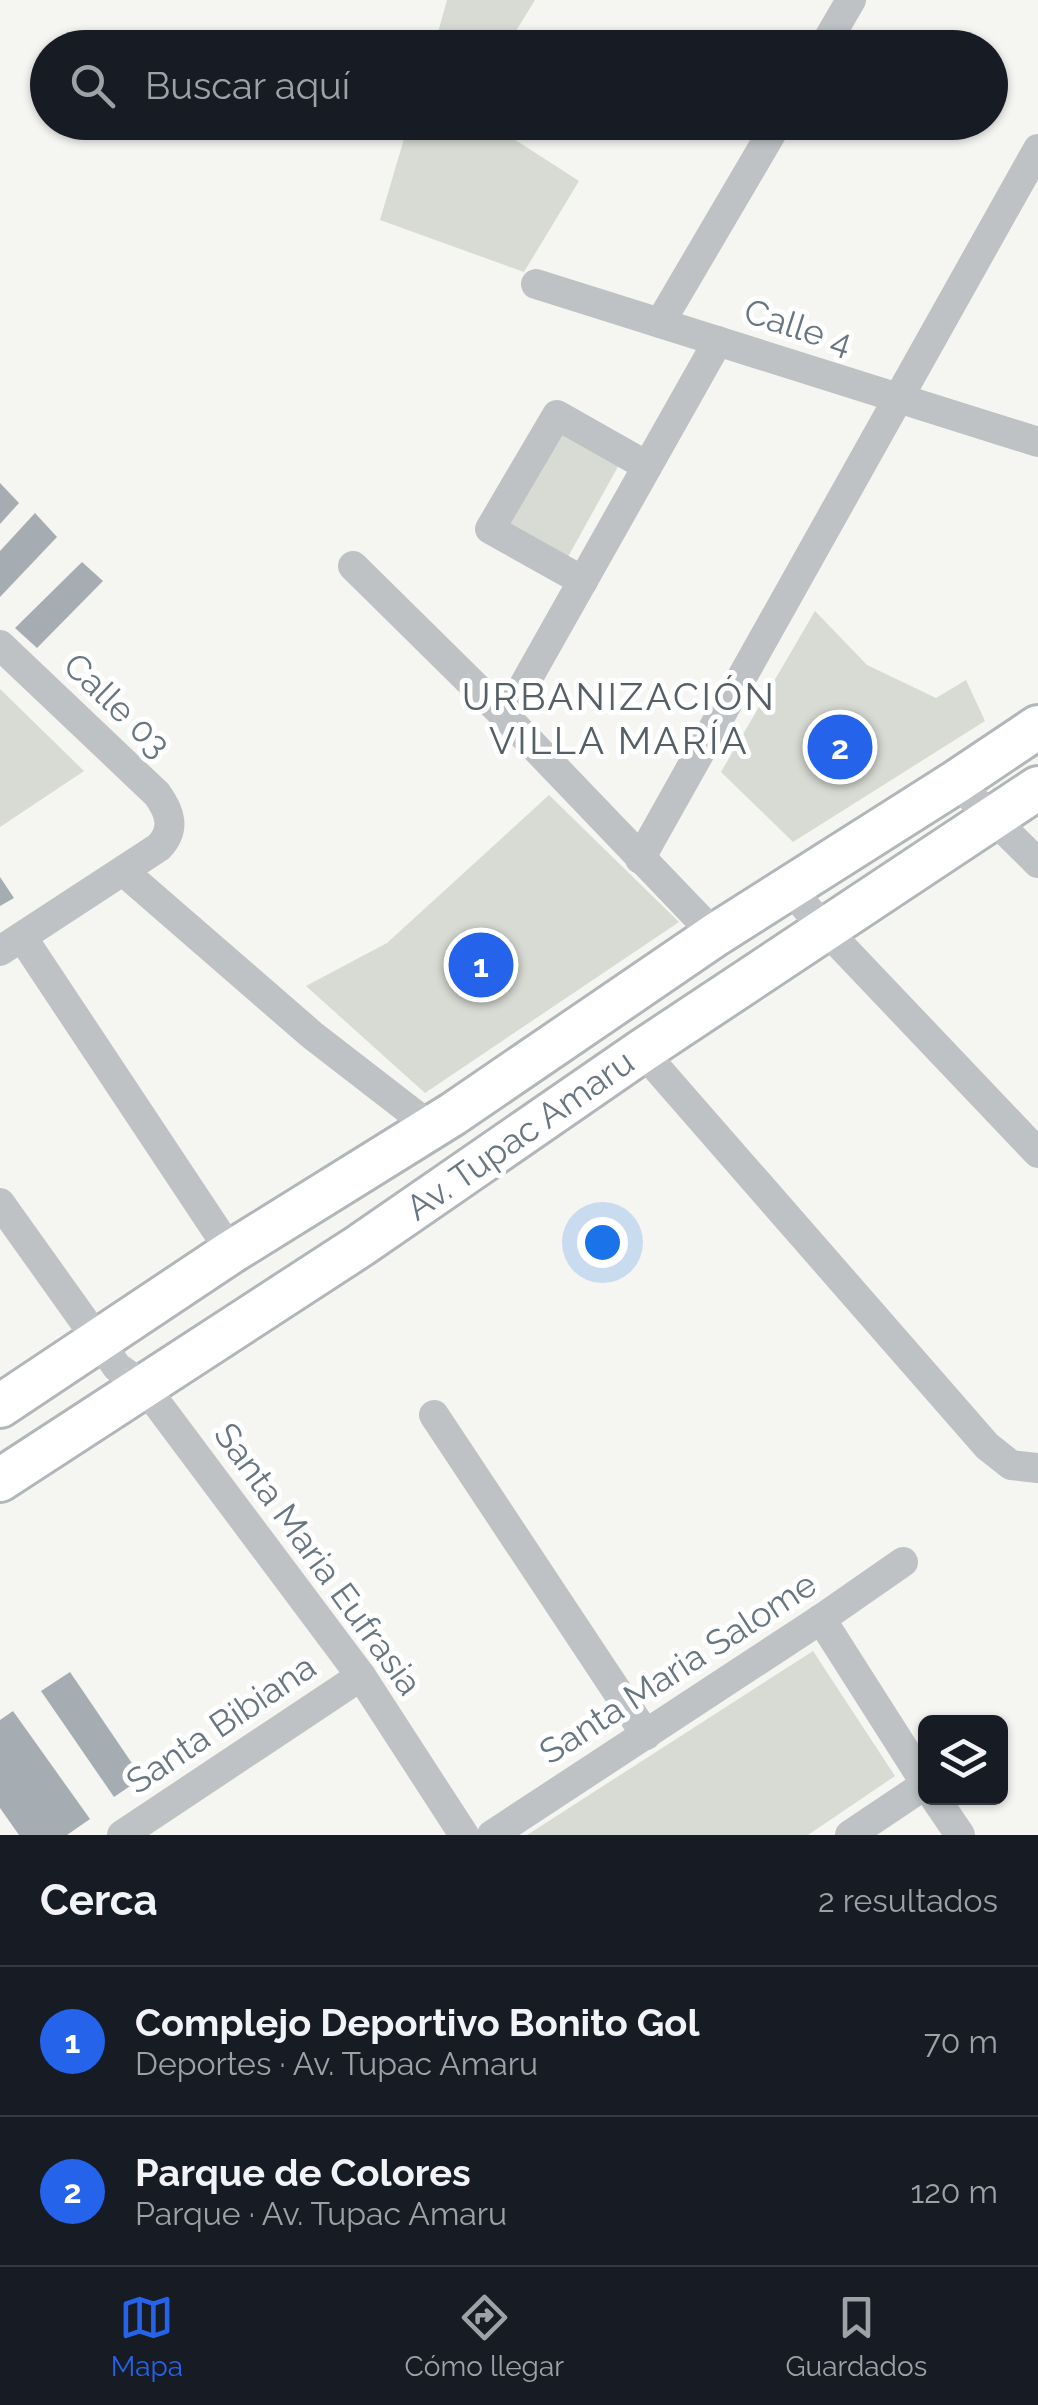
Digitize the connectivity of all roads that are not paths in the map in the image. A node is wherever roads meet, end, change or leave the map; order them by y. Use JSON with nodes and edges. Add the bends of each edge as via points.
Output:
{"nodes":[{"id":1,"x":851,"y":0,"type":"edge"},
{"id":2,"x":834,"y":30,"type":"edge"},
{"id":3,"x":767,"y":140,"type":"edge"},
{"id":4,"x":1038,"y":149,"type":"edge"},
{"id":5,"x":536,"y":284,"type":"dead end"},
{"id":6,"x":660,"y":323,"type":"junction"},
{"id":7,"x":718,"y":342,"type":"junction"},
{"id":8,"x":898,"y":398,"type":"junction"},
{"id":9,"x":1038,"y":442,"type":"edge"},
{"id":10,"x":648,"y":466,"type":"junction"},
{"id":11,"x":353,"y":566,"type":"dead end"},
{"id":12,"x":583,"y":581,"type":"junction"},
{"id":13,"x":0,"y":645,"type":"edge"},
{"id":14,"x":506,"y":717,"type":"junction"},
{"id":15,"x":1038,"y":726,"type":"edge"},
{"id":16,"x":956,"y":782,"type":"junction"},
{"id":17,"x":1038,"y":788,"type":"edge"},
{"id":18,"x":992,"y":819,"type":"junction"},
{"id":19,"x":640,"y":858,"type":"junction"},
{"id":20,"x":1038,"y":863,"type":"edge"},
{"id":21,"x":123,"y":871,"type":"junction"},
{"id":22,"x":790,"y":888,"type":"junction"},
{"id":23,"x":825,"y":929,"type":"junction"},
{"id":24,"x":714,"y":935,"type":"junction"},
{"id":25,"x":11,"y":944,"type":"edge"},
{"id":26,"x":642,"y":1051,"type":"junction"},
{"id":27,"x":431,"y":1127,"type":"junction"},
{"id":28,"x":1038,"y":1152,"type":"edge"},
{"id":29,"x":0,"y":1203,"type":"edge"},
{"id":30,"x":231,"y":1252,"type":"junction"},
{"id":31,"x":97,"y":1341,"type":"junction"},
{"id":32,"x":144,"y":1386,"type":"junction"},
{"id":33,"x":0,"y":1406,"type":"edge"},
{"id":34,"x":434,"y":1415,"type":"dead end"},
{"id":35,"x":1038,"y":1468,"type":"edge"},
{"id":36,"x":0,"y":1480,"type":"edge"},
{"id":37,"x":903,"y":1562,"type":"dead end"},
{"id":38,"x":821,"y":1619,"type":"junction"},
{"id":39,"x":361,"y":1676,"type":"junction"},
{"id":40,"x":646,"y":1735,"type":"junction"},
{"id":41,"x":918,"y":1771,"type":"edge"},
{"id":42,"x":918,"y":1789,"type":"edge"},
{"id":43,"x":939,"y":1805,"type":"edge"},
{"id":44,"x":122,"y":1835,"type":"edge"},
{"id":45,"x":464,"y":1835,"type":"edge"},
{"id":46,"x":492,"y":1835,"type":"edge"},
{"id":47,"x":850,"y":1835,"type":"edge"},
{"id":48,"x":960,"y":1835,"type":"edge"}],
"edges":[{"from":1,"to":2,"type":"street"},
{"from":3,"to":6,"type":"street"},
{"from":4,"to":8,"type":"street"},
{"from":5,"to":6,"type":"street","name":"Calle 4"},
{"from":6,"to":7,"type":"street","name":"Calle 4"},
{"from":7,"to":8,"type":"street","name":"Calle 4"},
{"from":7,"to":10,"type":"street"},
{"from":8,"to":9,"type":"street","name":"Calle 4"},
{"from":8,"to":19,"type":"street"},
{"from":10,"to":12,"type":"street"},
{"from":10,"to":12,"type":"street","via":[[558,415],[490,528]]},
{"from":11,"to":14,"type":"street"},
{"from":12,"to":14,"type":"street"},
{"from":13,"to":21,"type":"street","name":"Calle 03","via":[[167,810],[169,835]]},
{"from":14,"to":19,"type":"street"},
{"from":15,"to":16,"type":"street","name":"Av. Tupac Amaru"},
{"from":16,"to":18,"type":"street"},
{"from":16,"to":22,"type":"street","name":"Av. Tupac Amaru"},
{"from":17,"to":18,"type":"street","name":"Av. Tupac Amaru"},
{"from":18,"to":20,"type":"street"},
{"from":18,"to":23,"type":"street","name":"Av. Tupac Amaru"},
{"from":19,"to":24,"type":"street"},
{"from":21,"to":25,"type":"street"},
{"from":21,"to":27,"type":"street","via":[[312,1036]]},
{"from":22,"to":23,"type":"street"},
{"from":22,"to":24,"type":"street","name":"Av. Tupac Amaru"},
{"from":23,"to":26,"type":"street","name":"Av. Tupac Amaru"},
{"from":23,"to":28,"type":"street"},
{"from":24,"to":27,"type":"street","name":"Av. Tupac Amaru"},
{"from":25,"to":30,"type":"street"},
{"from":26,"to":32,"type":"street","name":"Av. Tupac Amaru"},
{"from":26,"to":35,"type":"street","via":[[987,1446],[1011,1465]]},
{"from":27,"to":30,"type":"street","name":"Av. Tupac Amaru"},
{"from":29,"to":31,"type":"street","name":"Santa Maria Eufrasia"},
{"from":30,"to":31,"type":"street","name":"Av. Tupac Amaru"},
{"from":31,"to":32,"type":"street","name":"Santa Maria Eufrasia"},
{"from":31,"to":33,"type":"street","name":"Av. Tupac Amaru"},
{"from":32,"to":36,"type":"street","name":"Av. Tupac Amaru"},
{"from":32,"to":39,"type":"street","name":"Santa Maria Eufrasia"},
{"from":34,"to":40,"type":"street"},
{"from":37,"to":38,"type":"street","name":"Santa Maria Salome"},
{"from":38,"to":40,"type":"street","name":"Santa Maria Salome"},
{"from":38,"to":41,"type":"street"},
{"from":39,"to":44,"type":"street","name":"Santa Bibiana"},
{"from":39,"to":45,"type":"street","name":"Santa Maria Eufrasia"},
{"from":40,"to":46,"type":"street","name":"Santa Maria Salome"},
{"from":42,"to":47,"type":"street"},
{"from":43,"to":48,"type":"street"}]}
